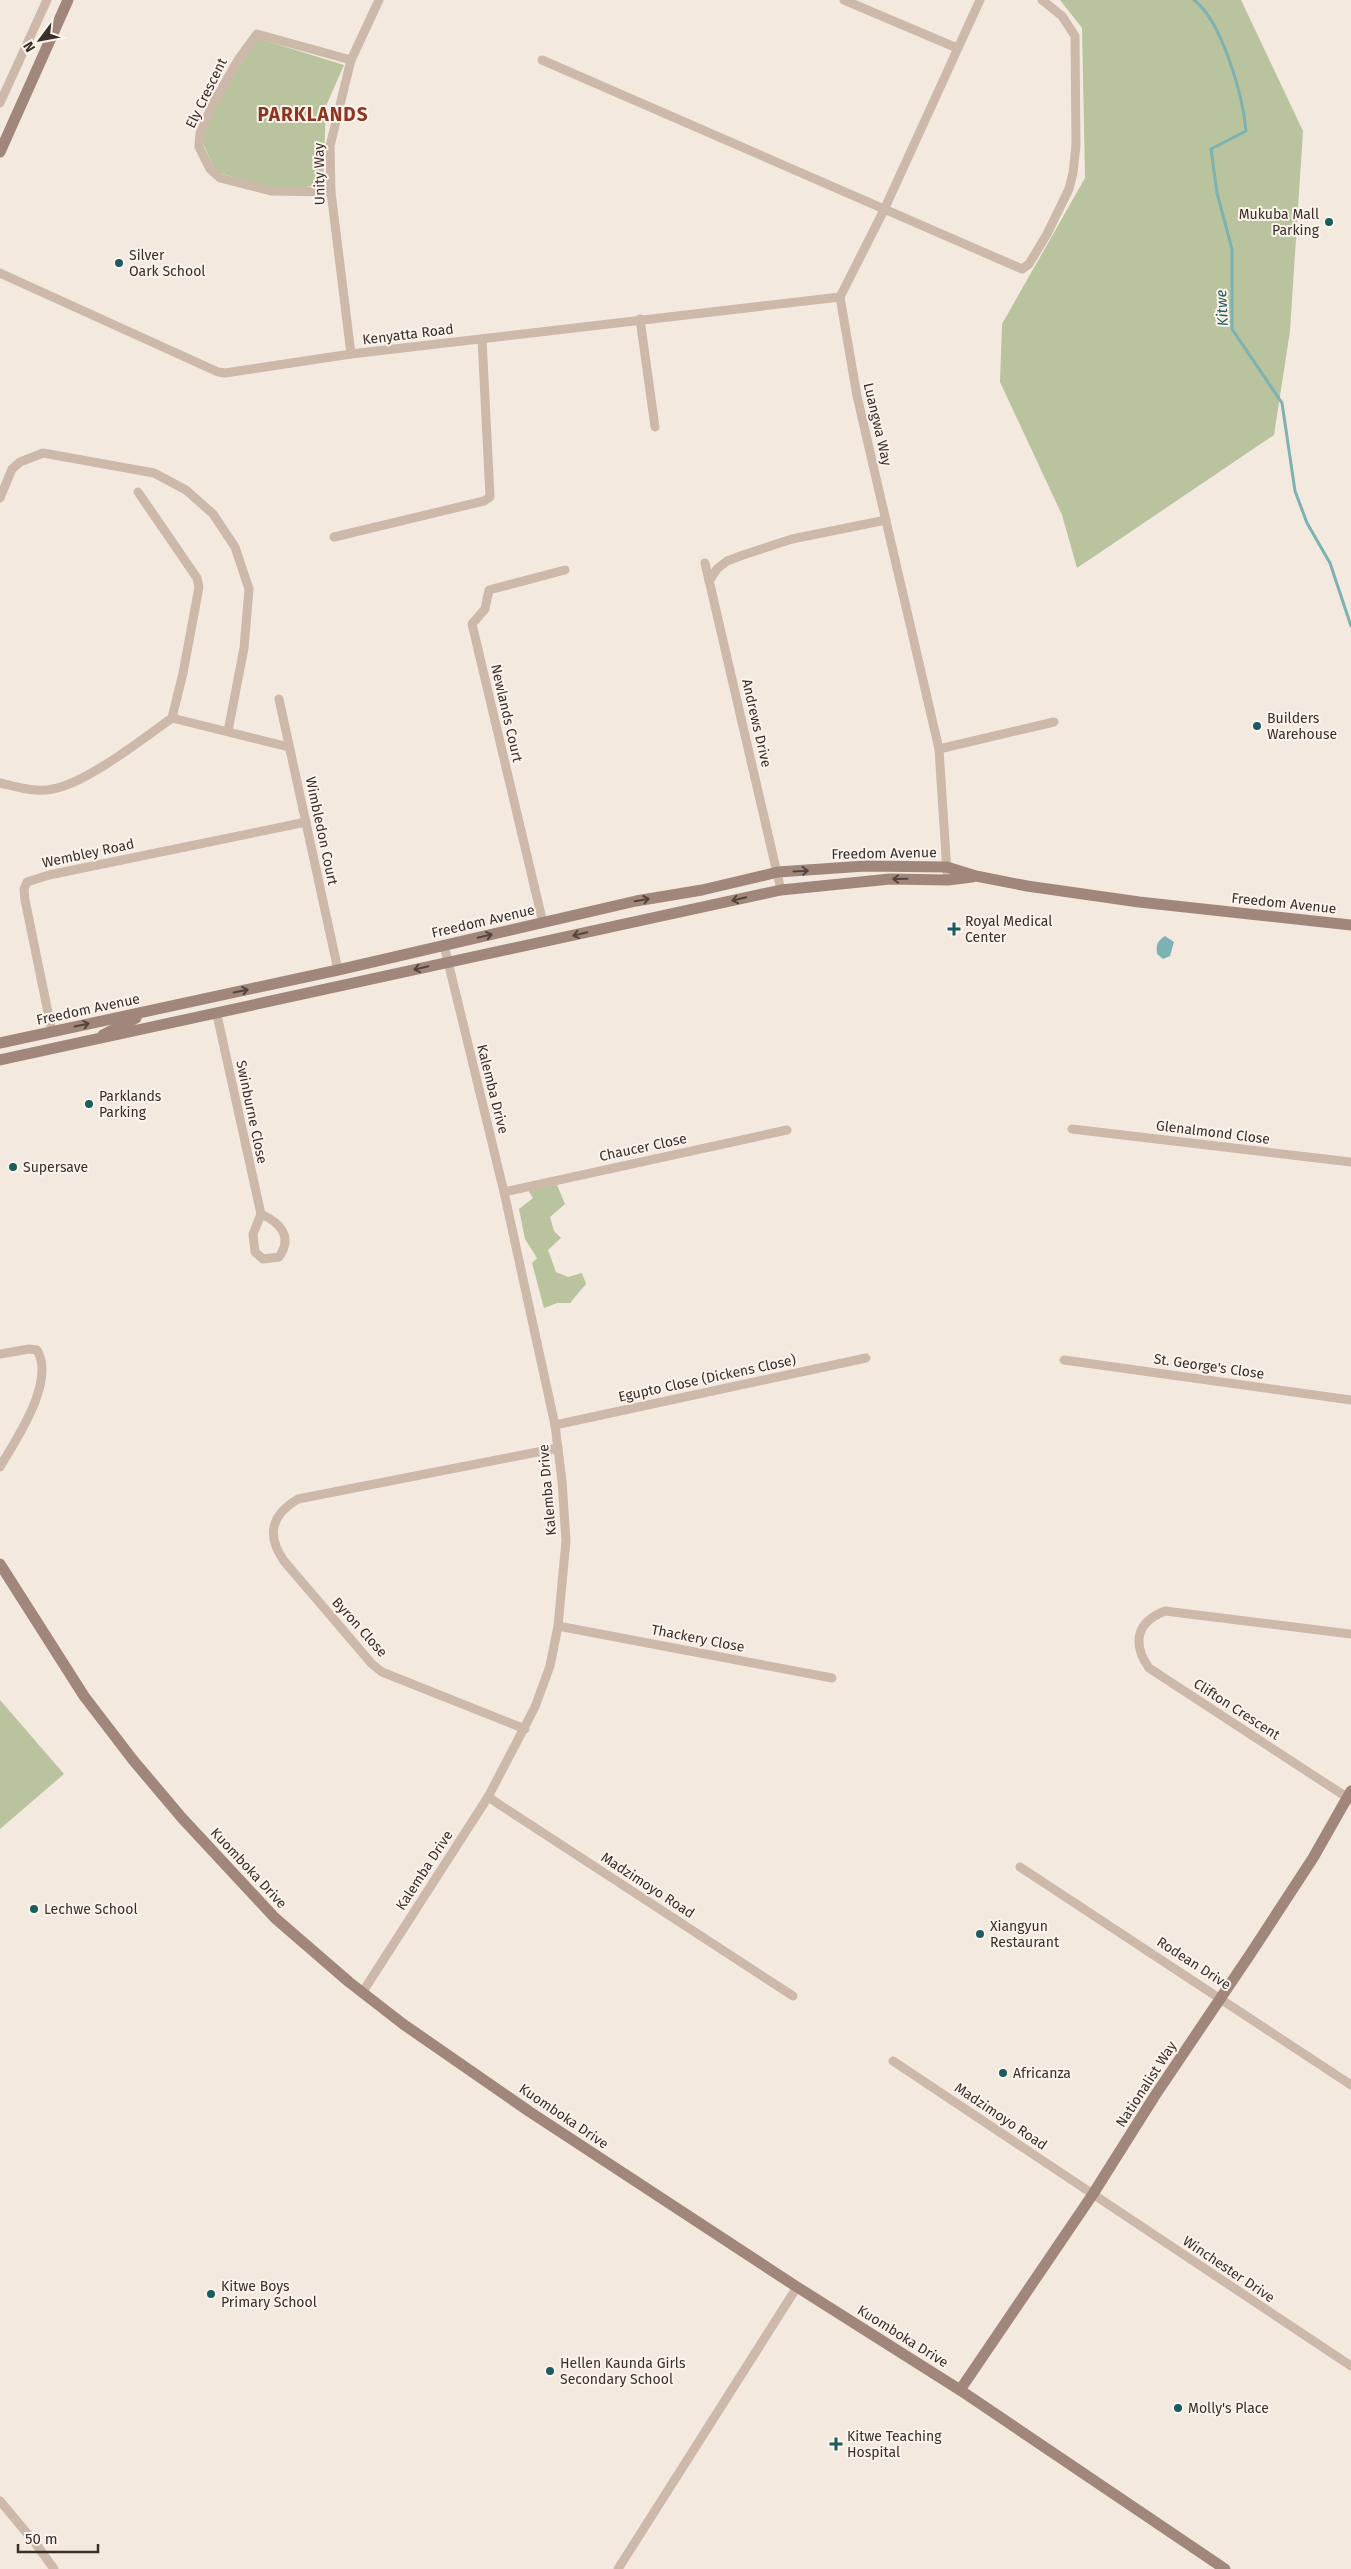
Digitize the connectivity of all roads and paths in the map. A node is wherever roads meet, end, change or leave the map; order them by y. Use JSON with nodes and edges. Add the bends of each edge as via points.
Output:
{"nodes":[{"id":1,"x":46,"y":0,"type":"edge"},
{"id":2,"x":68,"y":0,"type":"edge"},
{"id":3,"x":379,"y":0,"type":"edge"},
{"id":4,"x":844,"y":0,"type":"edge"},
{"id":5,"x":980,"y":0,"type":"edge"},
{"id":6,"x":1042,"y":0,"type":"edge"},
{"id":7,"x":957,"y":48,"type":"junction"},
{"id":8,"x":351,"y":60,"type":"junction"},
{"id":9,"x":542,"y":60,"type":"dead end"},
{"id":10,"x":0,"y":103,"type":"edge"},
{"id":11,"x":0,"y":152,"type":"edge"},
{"id":12,"x":331,"y":192,"type":"junction"},
{"id":13,"x":884,"y":210,"type":"junction"},
{"id":14,"x":0,"y":273,"type":"edge"},
{"id":15,"x":840,"y":297,"type":"junction"},
{"id":16,"x":640,"y":319,"type":"junction"},
{"id":17,"x":482,"y":339,"type":"junction"},
{"id":18,"x":351,"y":354,"type":"junction"},
{"id":19,"x":655,"y":427,"type":"dead end"},
{"id":20,"x":138,"y":492,"type":"dead end"},
{"id":21,"x":0,"y":498,"type":"edge"},
{"id":22,"x":886,"y":520,"type":"junction"},
{"id":23,"x":334,"y":537,"type":"dead end"},
{"id":24,"x":705,"y":562,"type":"dead end"},
{"id":25,"x":565,"y":570,"type":"dead end"},
{"id":26,"x":709,"y":580,"type":"junction"},
{"id":27,"x":279,"y":699,"type":"dead end"},
{"id":28,"x":172,"y":718,"type":"junction"},
{"id":29,"x":1054,"y":722,"type":"dead end"},
{"id":30,"x":228,"y":731,"type":"junction"},
{"id":31,"x":289,"y":747,"type":"junction"},
{"id":32,"x":939,"y":749,"type":"junction"},
{"id":33,"x":0,"y":783,"type":"edge"},
{"id":34,"x":306,"y":822,"type":"junction"},
{"id":35,"x":947,"y":867,"type":"junction"},
{"id":36,"x":778,"y":872,"type":"junction"},
{"id":37,"x":976,"y":876,"type":"junction"},
{"id":38,"x":948,"y":880,"type":"junction"},
{"id":39,"x":781,"y":890,"type":"junction"},
{"id":40,"x":543,"y":922,"type":"junction"},
{"id":41,"x":1351,"y":925,"type":"edge"},
{"id":42,"x":444,"y":945,"type":"junction"},
{"id":43,"x":448,"y":962,"type":"junction"},
{"id":44,"x":338,"y":970,"type":"junction"},
{"id":45,"x":151,"y":1010,"type":"junction"},
{"id":46,"x":217,"y":1015,"type":"junction"},
{"id":47,"x":52,"y":1032,"type":"junction"},
{"id":48,"x":90,"y":1041,"type":"junction"},
{"id":49,"x":0,"y":1043,"type":"edge"},
{"id":50,"x":0,"y":1060,"type":"edge"},
{"id":51,"x":1072,"y":1129,"type":"dead end"},
{"id":52,"x":787,"y":1130,"type":"dead end"},
{"id":53,"x":1351,"y":1162,"type":"edge"},
{"id":54,"x":504,"y":1192,"type":"junction"},
{"id":55,"x":261,"y":1214,"type":"junction"},
{"id":56,"x":0,"y":1354,"type":"edge"},
{"id":57,"x":866,"y":1358,"type":"dead end"},
{"id":58,"x":1064,"y":1360,"type":"dead end"},
{"id":59,"x":1351,"y":1400,"type":"edge"},
{"id":60,"x":555,"y":1425,"type":"junction"},
{"id":61,"x":558,"y":1448,"type":"junction"},
{"id":62,"x":0,"y":1467,"type":"edge"},
{"id":63,"x":0,"y":1564,"type":"edge"},
{"id":64,"x":558,"y":1626,"type":"junction"},
{"id":65,"x":1351,"y":1634,"type":"edge"},
{"id":66,"x":832,"y":1678,"type":"dead end"},
{"id":67,"x":525,"y":1729,"type":"junction"},
{"id":68,"x":1350,"y":1796,"type":"edge"},
{"id":69,"x":488,"y":1797,"type":"junction"},
{"id":70,"x":1020,"y":1867,"type":"dead end"},
{"id":71,"x":362,"y":1993,"type":"junction"},
{"id":72,"x":793,"y":1996,"type":"dead end"},
{"id":73,"x":1222,"y":1998,"type":"junction"},
{"id":74,"x":893,"y":2061,"type":"dead end"},
{"id":75,"x":1351,"y":2085,"type":"edge"},
{"id":76,"x":1093,"y":2194,"type":"junction"},
{"id":77,"x":797,"y":2287,"type":"junction"},
{"id":78,"x":1351,"y":2366,"type":"edge"},
{"id":79,"x":960,"y":2390,"type":"junction"},
{"id":80,"x":0,"y":2501,"type":"edge"},
{"id":81,"x":54,"y":2569,"type":"edge"},
{"id":82,"x":618,"y":2569,"type":"edge"},
{"id":83,"x":1225,"y":2569,"type":"edge"}],
"edges":[{"from":1,"to":10,"type":"street"},
{"from":2,"to":11,"type":"main road"},
{"from":3,"to":8,"type":"street","name":"Unity Way"},
{"from":4,"to":7,"type":"street"},
{"from":5,"to":7,"type":"street"},
{"from":6,"to":13,"type":"street","via":[[1062,16],[1075,36],[1076,145],[1069,188],[1029,264],[1019,269]]},
{"from":7,"to":13,"type":"street"},
{"from":8,"to":12,"type":"street","name":"Unity Way","via":[[330,146]]},
{"from":8,"to":12,"type":"street","name":"Ely Crescent","via":[[258,34],[238,60],[213,104],[198,140],[210,169],[220,178],[271,192]]},
{"from":9,"to":13,"type":"street"},
{"from":12,"to":18,"type":"street","name":"Unity Way"},
{"from":13,"to":15,"type":"street"},
{"from":14,"to":18,"type":"street","name":"Kenyatta Road","via":[[218,372],[235,373]]},
{"from":15,"to":16,"type":"street","name":"Kenyatta Road"},
{"from":15,"to":22,"type":"street","name":"Luangwa Way","via":[[857,396]]},
{"from":16,"to":17,"type":"street","name":"Kenyatta Road"},
{"from":16,"to":19,"type":"street"},
{"from":17,"to":18,"type":"street","name":"Kenyatta Road"},
{"from":17,"to":23,"type":"street","via":[[490,497]]},
{"from":20,"to":28,"type":"street","via":[[197,578],[199,587]]},
{"from":21,"to":30,"type":"street","via":[[12,469],[30,456],[43,453],[154,474],[186,490],[213,514],[236,547],[249,589],[244,648]]},
{"from":22,"to":26,"type":"street","via":[[792,539],[743,555],[727,561]]},
{"from":22,"to":32,"type":"street","name":"Luangwa Way"},
{"from":24,"to":26,"type":"street","name":"Andrews Drive"},
{"from":25,"to":40,"type":"street","name":"Newlands Court","via":[[489,590],[485,609],[472,624]]},
{"from":26,"to":36,"type":"street","name":"Andrews Drive"},
{"from":27,"to":31,"type":"street","name":"Wimbledon Court"},
{"from":28,"to":30,"type":"street"},
{"from":28,"to":33,"type":"street","via":[[91,772],[55,789],[40,791]]},
{"from":29,"to":32,"type":"street"},
{"from":30,"to":31,"type":"street"},
{"from":31,"to":34,"type":"street","name":"Wimbledon Court"},
{"from":32,"to":35,"type":"street","name":"Luangwa Way"},
{"from":34,"to":44,"type":"street","name":"Wimbledon Court"},
{"from":34,"to":47,"type":"street","name":"Wembley Road","via":[[27,882],[25,900]]},
{"from":36,"to":35,"type":"main road","name":"Freedom Avenue","one_way":true,"via":[[865,866]]},
{"from":35,"to":37,"type":"main road","name":"Freedom Avenue"},
{"from":35,"to":38,"type":"street","name":"Luangwa Way"},
{"from":36,"to":39,"type":"street","name":"Andrews Drive"},
{"from":40,"to":36,"type":"main road","name":"Freedom Avenue","one_way":true},
{"from":37,"to":38,"type":"main road","name":"Freedom Avenue"},
{"from":37,"to":41,"type":"main road","name":"Freedom Avenue","via":[[1139,902]]},
{"from":38,"to":39,"type":"main road","name":"Freedom Avenue","one_way":true,"via":[[890,879]]},
{"from":39,"to":43,"type":"main road","name":"Freedom Avenue","one_way":true},
{"from":42,"to":40,"type":"main road","name":"Freedom Avenue","one_way":true},
{"from":42,"to":43,"type":"street","name":"Kalemba Drive"},
{"from":42,"to":44,"type":"main road","name":"Freedom Avenue"},
{"from":43,"to":46,"type":"main road","name":"Freedom Avenue","one_way":true},
{"from":43,"to":54,"type":"street","name":"Kalemba Drive"},
{"from":45,"to":44,"type":"main road","name":"Freedom Avenue","one_way":true},
{"from":47,"to":45,"type":"main road","name":"Freedom Avenue","one_way":true},
{"from":45,"to":48,"type":"main road"},
{"from":46,"to":48,"type":"main road","name":"Freedom Avenue"},
{"from":46,"to":55,"type":"street","name":"Swinburne Close"},
{"from":47,"to":49,"type":"main road","name":"Freedom Avenue"},
{"from":48,"to":50,"type":"main road","name":"Freedom Avenue"},
{"from":51,"to":53,"type":"street","name":"Glenalmond Close"},
{"from":52,"to":54,"type":"street","name":"Chaucer Close"},
{"from":54,"to":60,"type":"street","name":"Kalemba Drive"},
{"from":55,"to":55,"type":"street","via":[[253,1234],[254,1252],[263,1259],[279,1257],[286,1238],[273,1220]]},
{"from":56,"to":62,"type":"street","via":[[37,1350],[43,1366],[41,1384],[29,1416]]},
{"from":57,"to":60,"type":"street","name":"Egupto Close (Dickens Close)"},
{"from":58,"to":59,"type":"street","name":"St. George's Close"},
{"from":60,"to":61,"type":"street","name":"Kalemba Drive"},
{"from":61,"to":64,"type":"street","name":"Kalemba Drive","via":[[566,1541]]},
{"from":61,"to":67,"type":"street","name":"Byron Close","via":[[298,1499],[286,1506],[275,1522],[272,1535],[275,1548],[284,1561],[382,1672]]},
{"from":63,"to":71,"type":"main road","name":"Kuomboka Drive","via":[[84,1696],[163,1796],[275,1918]]},
{"from":64,"to":66,"type":"street","name":"Thackery Close"},
{"from":64,"to":67,"type":"street","name":"Kalemba Drive","via":[[550,1666]]},
{"from":65,"to":68,"type":"street","name":"Clifton Crescent","via":[[1165,1610],[1154,1614],[1143,1627],[1137,1645],[1149,1668]]},
{"from":67,"to":69,"type":"street","name":"Kalemba Drive"},
{"from":68,"to":73,"type":"main road","name":"Nationalist Way"},
{"from":69,"to":71,"type":"street","name":"Kalemba Drive"},
{"from":69,"to":72,"type":"street","name":"Madzimoyo Road"},
{"from":70,"to":73,"type":"street","name":"Rodean Drive"},
{"from":71,"to":77,"type":"main road","name":"Kuomboka Drive","via":[[530,2112]]},
{"from":73,"to":75,"type":"street","name":"Rodean Drive"},
{"from":73,"to":76,"type":"main road","name":"Nationalist Way"},
{"from":74,"to":76,"type":"street","name":"Madzimoyo Road"},
{"from":76,"to":78,"type":"street","name":"Winchester Drive"},
{"from":76,"to":79,"type":"main road","name":"Nationalist Way"},
{"from":77,"to":79,"type":"main road","name":"Kuomboka Drive"},
{"from":77,"to":82,"type":"street"},
{"from":79,"to":83,"type":"main road","name":"Kuomboka Drive"},
{"from":80,"to":81,"type":"street"}]}
